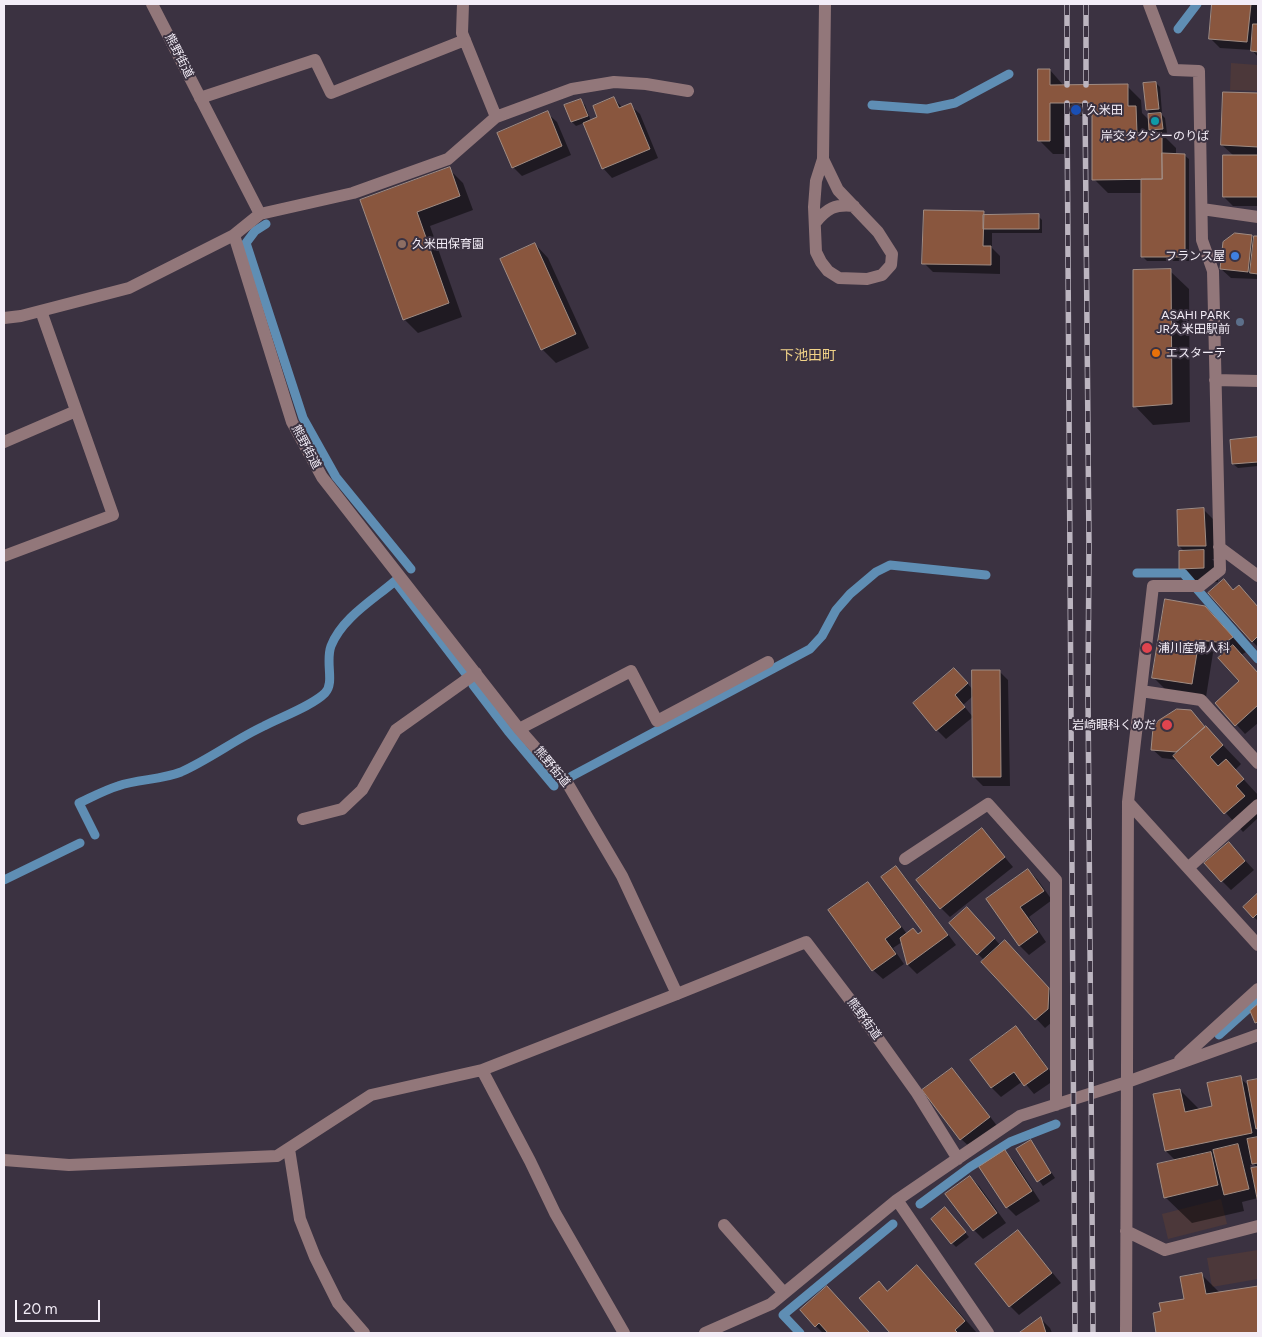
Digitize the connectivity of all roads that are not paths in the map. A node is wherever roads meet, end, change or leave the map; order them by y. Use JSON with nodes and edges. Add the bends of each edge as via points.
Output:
{"nodes":[{"id":1,"x":152,"y":4,"type":"edge"},
{"id":2,"x":463,"y":4,"type":"edge"},
{"id":3,"x":825,"y":4,"type":"edge"},
{"id":4,"x":1149,"y":4,"type":"edge"},
{"id":5,"x":465,"y":40,"type":"junction"},
{"id":6,"x":688,"y":91,"type":"dead end"},
{"id":7,"x":200,"y":98,"type":"junction"},
{"id":8,"x":496,"y":117,"type":"junction"},
{"id":9,"x":823,"y":159,"type":"junction"},
{"id":10,"x":854,"y":206,"type":"junction"},
{"id":11,"x":1202,"y":209,"type":"junction"},
{"id":12,"x":260,"y":214,"type":"junction"},
{"id":13,"x":1258,"y":217,"type":"edge"},
{"id":14,"x":815,"y":223,"type":"junction"},
{"id":15,"x":234,"y":236,"type":"junction"},
{"id":16,"x":41,"y":311,"type":"junction"},
{"id":17,"x":4,"y":318,"type":"edge"},
{"id":18,"x":1215,"y":380,"type":"junction"},
{"id":19,"x":1258,"y":381,"type":"edge"},
{"id":20,"x":76,"y":411,"type":"junction"},
{"id":21,"x":4,"y":442,"type":"edge"},
{"id":22,"x":1219,"y":547,"type":"junction"},
{"id":23,"x":4,"y":556,"type":"edge"},
{"id":24,"x":1258,"y":576,"type":"edge"},
{"id":25,"x":768,"y":662,"type":"dead end"},
{"id":26,"x":476,"y":673,"type":"junction"},
{"id":27,"x":1141,"y":691,"type":"junction"},
{"id":28,"x":519,"y":728,"type":"junction"},
{"id":29,"x":1258,"y":763,"type":"edge"},
{"id":30,"x":1128,"y":802,"type":"junction"},
{"id":31,"x":1258,"y":805,"type":"edge"},
{"id":32,"x":304,"y":818,"type":"dead end"},
{"id":33,"x":906,"y":859,"type":"dead end"},
{"id":34,"x":1188,"y":868,"type":"junction"},
{"id":35,"x":1258,"y":945,"type":"edge"},
{"id":36,"x":1258,"y":989,"type":"edge"},
{"id":37,"x":678,"y":994,"type":"junction"},
{"id":38,"x":1258,"y":1036,"type":"edge"},
{"id":39,"x":1174,"y":1066,"type":"junction"},
{"id":40,"x":482,"y":1070,"type":"junction"},
{"id":41,"x":1127,"y":1082,"type":"junction"},
{"id":42,"x":1056,"y":1105,"type":"junction"},
{"id":43,"x":288,"y":1148,"type":"junction"},
{"id":44,"x":958,"y":1159,"type":"junction"},
{"id":45,"x":4,"y":1160,"type":"edge"},
{"id":46,"x":898,"y":1200,"type":"junction"},
{"id":47,"x":724,"y":1225,"type":"dead end"},
{"id":48,"x":1258,"y":1226,"type":"edge"},
{"id":49,"x":1126,"y":1231,"type":"junction"},
{"id":50,"x":784,"y":1294,"type":"junction"},
{"id":51,"x":364,"y":1333,"type":"edge"},
{"id":52,"x":624,"y":1333,"type":"edge"},
{"id":53,"x":705,"y":1333,"type":"edge"},
{"id":54,"x":988,"y":1333,"type":"edge"},
{"id":55,"x":1126,"y":1333,"type":"edge"}],
"edges":[{"from":1,"to":7,"type":"street","name":"熊野街道"},
{"from":2,"to":5,"type":"street","via":[[462,33]]},
{"from":3,"to":9,"type":"street"},
{"from":4,"to":11,"type":"street","via":[[1174,70],[1199,71]]},
{"from":5,"to":7,"type":"street","via":[[331,93],[315,60]]},
{"from":5,"to":8,"type":"street"},
{"from":6,"to":8,"type":"street","via":[[614,82],[572,89]]},
{"from":7,"to":12,"type":"street","name":"熊野街道"},
{"from":8,"to":12,"type":"street","via":[[448,159],[353,193]]},
{"from":9,"to":10,"type":"street","via":[[838,190]]},
{"from":9,"to":14,"type":"street","via":[[816,181]]},
{"from":10,"to":14,"type":"street","via":[[841,205],[824,212]]},
{"from":10,"to":14,"type":"street","via":[[878,232],[892,254],[891,265],[882,276],[839,278],[828,270],[816,252]]},
{"from":11,"to":13,"type":"street"},
{"from":11,"to":18,"type":"street","via":[[1202,240],[1213,271]]},
{"from":12,"to":15,"type":"street"},
{"from":15,"to":16,"type":"street","via":[[130,288]]},
{"from":15,"to":26,"type":"street","name":"熊野街道","via":[[292,422],[322,477]]},
{"from":16,"to":17,"type":"street"},
{"from":16,"to":20,"type":"street"},
{"from":18,"to":19,"type":"street"},
{"from":18,"to":22,"type":"street"},
{"from":20,"to":21,"type":"street"},
{"from":20,"to":23,"type":"street","via":[[113,515]]},
{"from":22,"to":24,"type":"street"},
{"from":22,"to":27,"type":"street","via":[[1220,570],[1200,586],[1153,586]]},
{"from":25,"to":28,"type":"street","via":[[657,721],[631,671]]},
{"from":26,"to":28,"type":"street","name":"熊野街道"},
{"from":26,"to":32,"type":"street","via":[[396,730],[362,790],[342,809]]},
{"from":27,"to":29,"type":"street","via":[[1201,700]]},
{"from":27,"to":30,"type":"street"},
{"from":28,"to":37,"type":"street","name":"熊野街道","via":[[569,786],[622,876]]},
{"from":30,"to":34,"type":"street"},
{"from":30,"to":41,"type":"street"},
{"from":31,"to":34,"type":"street"},
{"from":33,"to":42,"type":"street","via":[[988,804],[1056,880]]},
{"from":34,"to":35,"type":"street"},
{"from":36,"to":39,"type":"street"},
{"from":37,"to":40,"type":"street"},
{"from":37,"to":44,"type":"street","name":"熊野街道","via":[[806,942],[917,1093]]},
{"from":38,"to":39,"type":"street"},
{"from":39,"to":41,"type":"street"},
{"from":40,"to":43,"type":"street","via":[[371,1095]]},
{"from":40,"to":52,"type":"street","via":[[555,1214]]},
{"from":41,"to":42,"type":"street"},
{"from":41,"to":49,"type":"street"},
{"from":42,"to":44,"type":"street","via":[[1020,1116]]},
{"from":43,"to":45,"type":"street","via":[[277,1156],[69,1165]]},
{"from":43,"to":51,"type":"street","via":[[300,1219],[314,1257],[338,1303]]},
{"from":44,"to":46,"type":"street"},
{"from":46,"to":50,"type":"street"},
{"from":46,"to":54,"type":"street"},
{"from":47,"to":50,"type":"street"},
{"from":48,"to":49,"type":"street","via":[[1165,1250]]},
{"from":49,"to":55,"type":"street"},
{"from":50,"to":53,"type":"street","via":[[771,1304]]}]}
